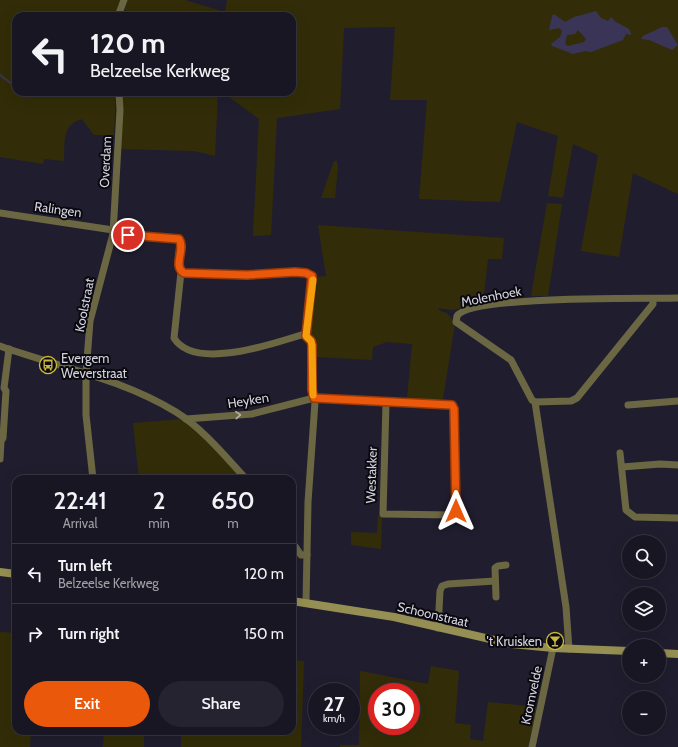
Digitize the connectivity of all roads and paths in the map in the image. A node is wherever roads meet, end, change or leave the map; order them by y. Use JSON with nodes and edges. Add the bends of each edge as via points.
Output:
{"nodes":[{"id":1,"x":124,"y":0,"type":"edge"},
{"id":2,"x":120,"y":12,"type":"edge"},
{"id":3,"x":119,"y":96,"type":"edge"},
{"id":4,"x":0,"y":213,"type":"edge"},
{"id":5,"x":113,"y":232,"type":"junction"},
{"id":6,"x":181,"y":272,"type":"junction"},
{"id":7,"x":678,"y":298,"type":"edge"},
{"id":8,"x":653,"y":299,"type":"junction"},
{"id":9,"x":306,"y":336,"type":"junction"},
{"id":10,"x":0,"y":346,"type":"edge"},
{"id":11,"x":9,"y":350,"type":"junction"},
{"id":12,"x":86,"y":373,"type":"junction"},
{"id":13,"x":2,"y":388,"type":"edge"},
{"id":14,"x":314,"y":398,"type":"junction"},
{"id":15,"x":678,"y":401,"type":"edge"},
{"id":16,"x":535,"y":402,"type":"junction"},
{"id":17,"x":632,"y":402,"type":"dead end"},
{"id":18,"x":386,"y":403,"type":"junction"},
{"id":19,"x":454,"y":409,"type":"joint"},
{"id":20,"x":186,"y":419,"type":"junction"},
{"id":21,"x":1,"y":441,"type":"edge"},
{"id":22,"x":620,"y":453,"type":"dead end"},
{"id":23,"x":0,"y":459,"type":"edge"},
{"id":24,"x":678,"y":466,"type":"edge"},
{"id":25,"x":622,"y":467,"type":"junction"},
{"id":26,"x":93,"y":475,"type":"edge"},
{"id":27,"x":242,"y":475,"type":"edge"},
{"id":28,"x":678,"y":518,"type":"edge"},
{"id":29,"x":296,"y":548,"type":"edge"},
{"id":30,"x":307,"y":555,"type":"junction"},
{"id":31,"x":506,"y":565,"type":"dead end"},
{"id":32,"x":0,"y":572,"type":"edge"},
{"id":33,"x":12,"y":574,"type":"edge"},
{"id":34,"x":496,"y":582,"type":"junction"},
{"id":35,"x":496,"y":598,"type":"dead end"},
{"id":36,"x":296,"y":601,"type":"edge"},
{"id":37,"x":306,"y":602,"type":"junction"},
{"id":38,"x":438,"y":628,"type":"junction"},
{"id":39,"x":553,"y":648,"type":"junction"},
{"id":40,"x":569,"y":649,"type":"junction"},
{"id":41,"x":622,"y":652,"type":"edge"},
{"id":42,"x":666,"y":653,"type":"edge"},
{"id":43,"x":678,"y":654,"type":"edge"},
{"id":44,"x":532,"y":747,"type":"edge"}],
"edges":[{"from":1,"to":2,"type":"street"},
{"from":3,"to":5,"type":"street","name":"Overdam"},
{"from":4,"to":5,"type":"street","name":"Ralingen"},
{"from":5,"to":6,"type":"street","name":"Ralingen","via":[[179,239],[181,245],[178,266]]},
{"from":5,"to":12,"type":"street","name":"Koolstraat","via":[[90,321]]},
{"from":6,"to":9,"type":"street","via":[[247,275],[306,273],[312,276]]},
{"from":6,"to":9,"type":"street","via":[[173,334],[178,343],[200,354],[242,352]]},
{"from":7,"to":8,"type":"street","name":"Molenhoek"},
{"from":8,"to":16,"type":"street","via":[[653,304],[577,398],[571,401]]},
{"from":8,"to":16,"type":"street","name":"Molenhoek","via":[[515,301],[459,313],[456,322],[510,360]]},
{"from":9,"to":14,"type":"street","via":[[312,345]]},
{"from":10,"to":11,"type":"street"},
{"from":11,"to":12,"type":"street"},
{"from":11,"to":13,"type":"street"},
{"from":12,"to":20,"type":"street","via":[[140,393]]},
{"from":12,"to":26,"type":"street","name":"Koolstraat","via":[[86,415]]},
{"from":13,"to":21,"type":"street","via":[[6,392],[6,399]]},
{"from":14,"to":18,"type":"street","name":"Heyken"},
{"from":20,"to":14,"type":"street","name":"Heyken","one_way":true,"via":[[252,414]]},
{"from":14,"to":30,"type":"street"},
{"from":15,"to":17,"type":"street"},
{"from":16,"to":40,"type":"street","name":"Molenhoek","via":[[566,607]]},
{"from":18,"to":19,"type":"street","name":"Heyken","via":[[449,404]]},
{"from":18,"to":19,"type":"street","name":"Westakker","via":[[382,513],[384,515],[455,514]]},
{"from":20,"to":27,"type":"street"},
{"from":21,"to":23,"type":"street"},
{"from":22,"to":25,"type":"street"},
{"from":24,"to":25,"type":"street","via":[[660,464]]},
{"from":25,"to":28,"type":"street","via":[[626,510],[630,514]]},
{"from":29,"to":30,"type":"street","via":[[301,555]]},
{"from":30,"to":37,"type":"street"},
{"from":31,"to":34,"type":"street","via":[[496,566]]},
{"from":32,"to":33,"type":"street"},
{"from":34,"to":35,"type":"street"},
{"from":34,"to":38,"type":"street","via":[[442,586]]},
{"from":36,"to":37,"type":"street","name":"Schoonstraat"},
{"from":37,"to":38,"type":"street","name":"Schoonstraat"},
{"from":38,"to":39,"type":"street","name":"Schoonstraat","via":[[502,642]]},
{"from":39,"to":40,"type":"street","name":"Schoonstraat"},
{"from":39,"to":44,"type":"street","name":"Kromvelde"},
{"from":40,"to":41,"type":"street","name":"Schoonstraat"},
{"from":42,"to":43,"type":"street"}]}
